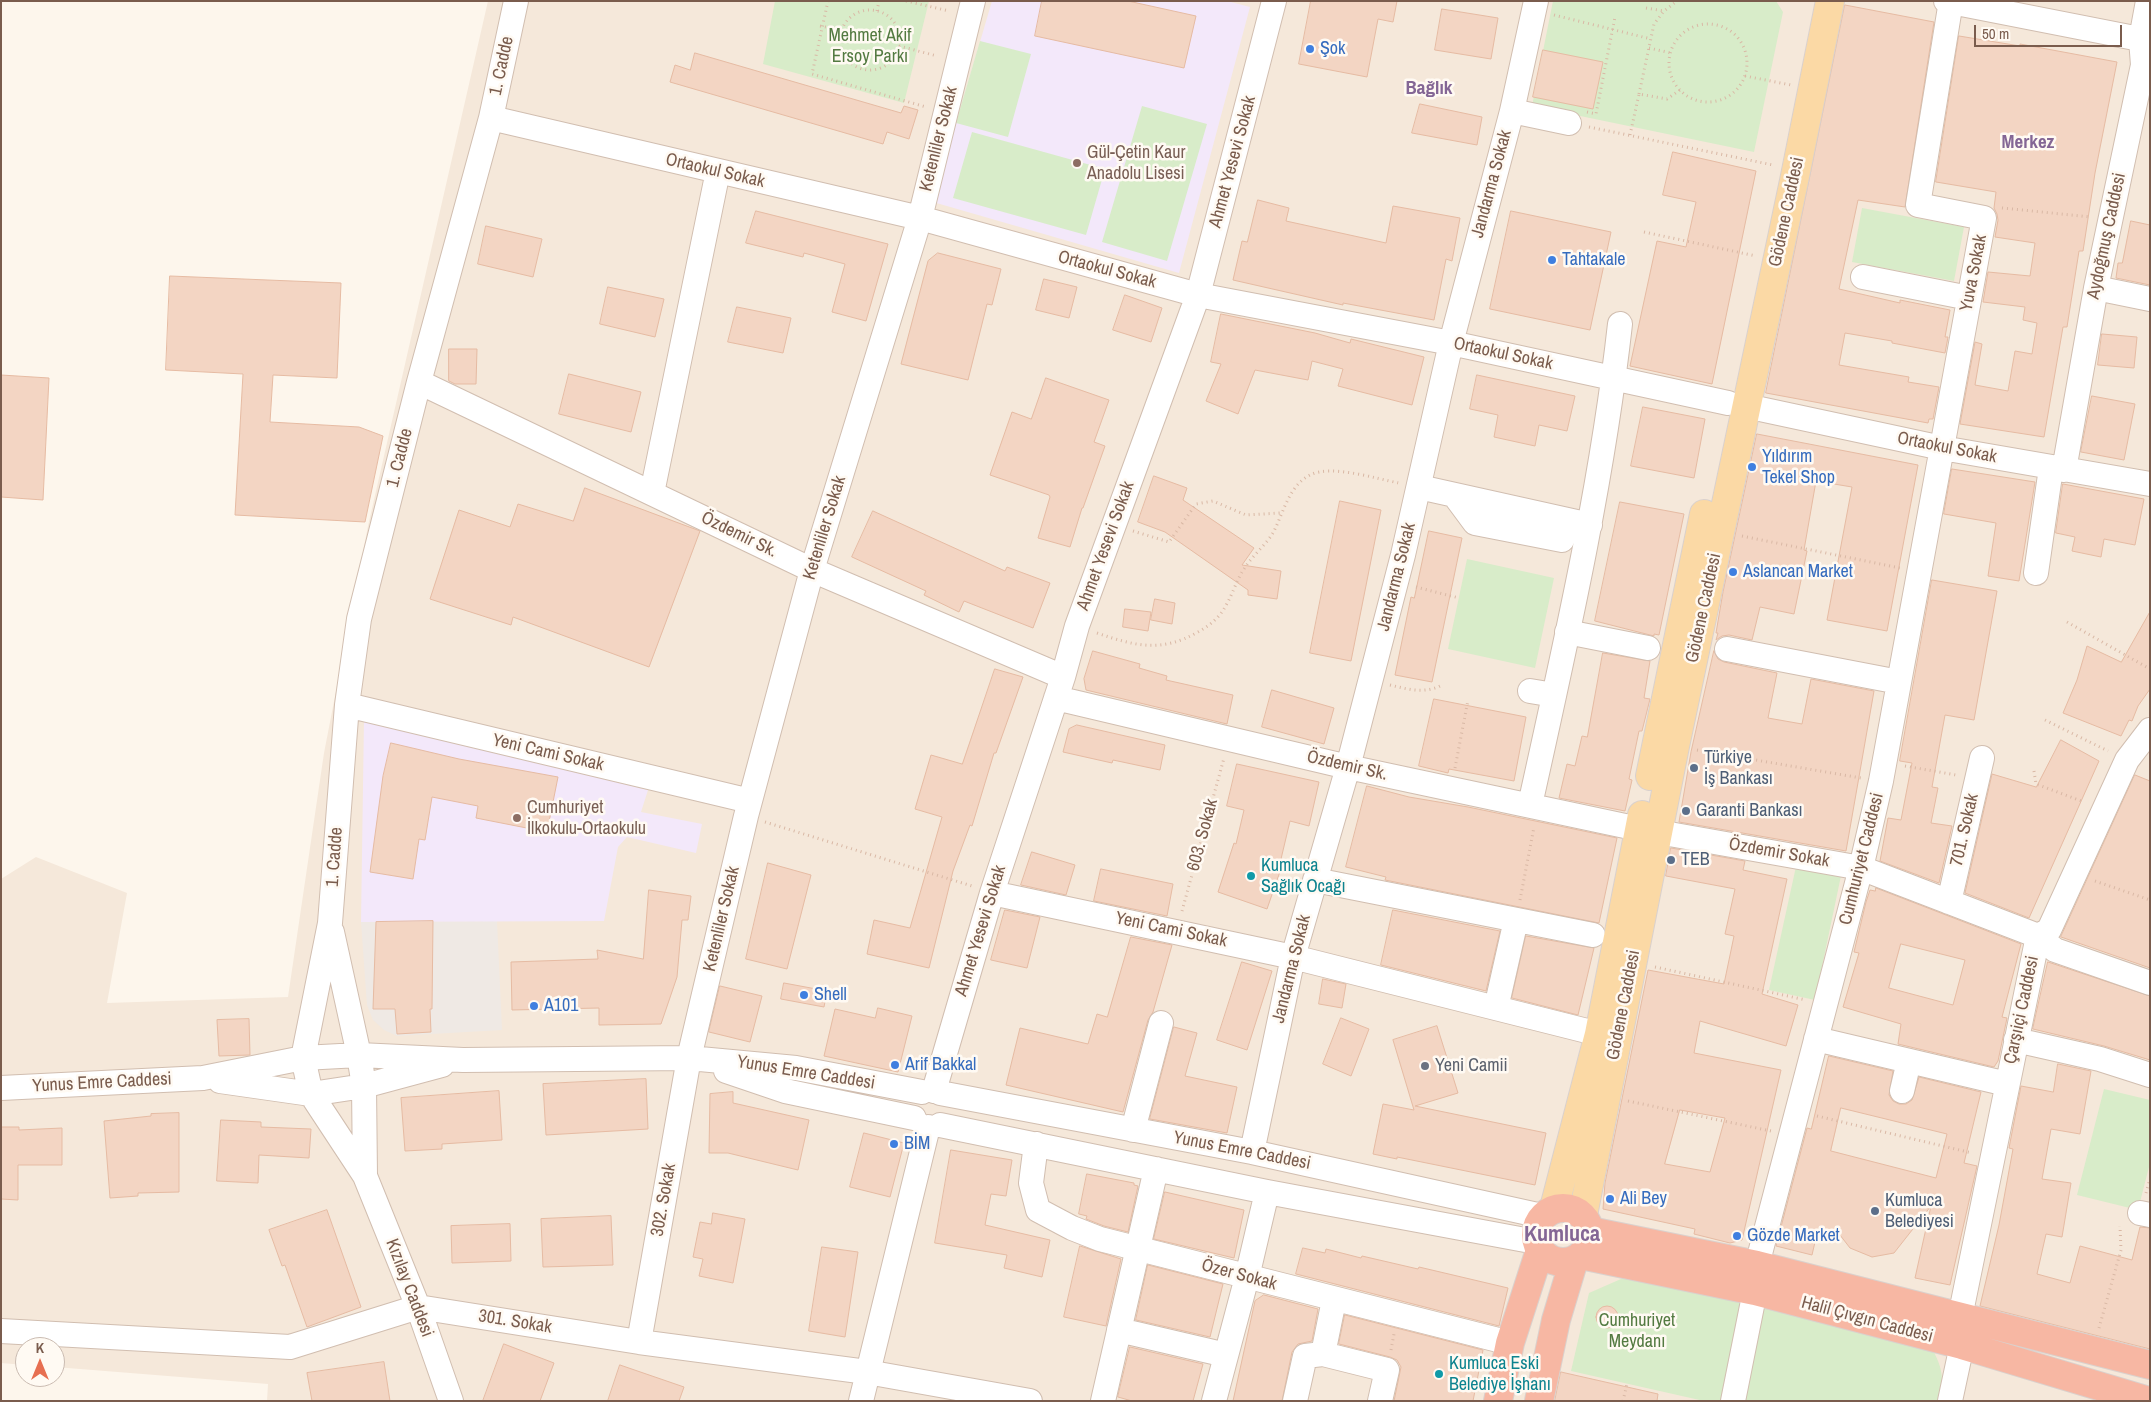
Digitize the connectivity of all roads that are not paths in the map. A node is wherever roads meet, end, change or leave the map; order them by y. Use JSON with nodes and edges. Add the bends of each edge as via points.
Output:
{"nodes":[{"id":1,"x":516,"y":1,"type":"edge"},
{"id":2,"x":1274,"y":1,"type":"edge"},
{"id":3,"x":1811,"y":1,"type":"edge"},
{"id":4,"x":1830,"y":1,"type":"edge"},
{"id":5,"x":2148,"y":1,"type":"edge"},
{"id":6,"x":1949,"y":2,"type":"edge"},
{"id":7,"x":1535,"y":6,"type":"edge"},
{"id":8,"x":972,"y":8,"type":"edge"},
{"id":9,"x":2145,"y":40,"type":"edge"},
{"id":10,"x":1512,"y":111,"type":"junction"},
{"id":11,"x":491,"y":118,"type":"junction"},
{"id":12,"x":1569,"y":122,"type":"road end"},
{"id":13,"x":718,"y":171,"type":"junction"},
{"id":14,"x":920,"y":218,"type":"junction"},
{"id":15,"x":1863,"y":276,"type":"dead end"},
{"id":16,"x":2096,"y":288,"type":"junction"},
{"id":17,"x":1198,"y":295,"type":"junction"},
{"id":18,"x":1969,"y":298,"type":"junction"},
{"id":19,"x":2150,"y":299,"type":"edge"},
{"id":20,"x":1620,"y":324,"type":"dead end"},
{"id":21,"x":1451,"y":343,"type":"junction"},
{"id":22,"x":1614,"y":377,"type":"junction"},
{"id":23,"x":419,"y":382,"type":"junction"},
{"id":24,"x":1737,"y":404,"type":"junction"},
{"id":25,"x":1942,"y":448,"type":"junction"},
{"id":26,"x":2058,"y":469,"type":"junction"},
{"id":27,"x":2150,"y":484,"type":"edge"},
{"id":28,"x":1419,"y":487,"type":"junction"},
{"id":29,"x":652,"y":493,"type":"junction"},
{"id":30,"x":1590,"y":525,"type":"junction"},
{"id":31,"x":812,"y":570,"type":"junction"},
{"id":32,"x":2036,"y":573,"type":"dead end"},
{"id":33,"x":1567,"y":632,"type":"junction"},
{"id":34,"x":1648,"y":648,"type":"dead end"},
{"id":35,"x":1727,"y":649,"type":"dead end"},
{"id":36,"x":1899,"y":682,"type":"junction"},
{"id":37,"x":1060,"y":687,"type":"junction"},
{"id":38,"x":1530,"y":691,"type":"dead end"},
{"id":39,"x":1554,"y":696,"type":"junction"},
{"id":40,"x":346,"y":705,"type":"junction"},
{"id":41,"x":2150,"y":730,"type":"edge"},
{"id":42,"x":1348,"y":767,"type":"junction"},
{"id":43,"x":1980,"y":768,"type":"road end"},
{"id":44,"x":1534,"y":806,"type":"junction"},
{"id":45,"x":748,"y":808,"type":"junction"},
{"id":46,"x":1649,"y":830,"type":"junction"},
{"id":47,"x":1861,"y":868,"type":"junction"},
{"id":48,"x":1315,"y":880,"type":"junction"},
{"id":49,"x":992,"y":893,"type":"junction"},
{"id":50,"x":1948,"y":902,"type":"junction"},
{"id":51,"x":1516,"y":920,"type":"junction"},
{"id":52,"x":330,"y":923,"type":"junction"},
{"id":53,"x":1593,"y":935,"type":"dead end"},
{"id":54,"x":2038,"y":936,"type":"junction"},
{"id":55,"x":1293,"y":957,"type":"junction"},
{"id":56,"x":2150,"y":983,"type":"edge"},
{"id":57,"x":1496,"y":1008,"type":"junction"},
{"id":58,"x":1161,"y":1022,"type":"dead end"},
{"id":59,"x":1599,"y":1034,"type":"junction"},
{"id":60,"x":1816,"y":1039,"type":"junction"},
{"id":61,"x":2016,"y":1040,"type":"junction"},
{"id":62,"x":359,"y":1055,"type":"junction"},
{"id":63,"x":303,"y":1058,"type":"junction"},
{"id":64,"x":689,"y":1058,"type":"junction"},
{"id":65,"x":463,"y":1060,"type":"junction"},
{"id":66,"x":1909,"y":1061,"type":"junction"},
{"id":67,"x":2150,"y":1075,"type":"edge"},
{"id":68,"x":203,"y":1078,"type":"junction"},
{"id":69,"x":2007,"y":1084,"type":"junction"},
{"id":70,"x":364,"y":1086,"type":"junction"},
{"id":71,"x":1,"y":1088,"type":"edge"},
{"id":72,"x":1902,"y":1091,"type":"dead end"},
{"id":73,"x":932,"y":1092,"type":"junction"},
{"id":74,"x":311,"y":1094,"type":"junction"},
{"id":75,"x":927,"y":1123,"type":"junction"},
{"id":76,"x":1133,"y":1130,"type":"junction"},
{"id":77,"x":1036,"y":1144,"type":"junction"},
{"id":78,"x":1252,"y":1152,"type":"junction"},
{"id":79,"x":1156,"y":1169,"type":"junction"},
{"id":80,"x":364,"y":1176,"type":"junction"},
{"id":81,"x":1267,"y":1192,"type":"junction"},
{"id":82,"x":1548,"y":1212,"type":"junction"},
{"id":83,"x":1582,"y":1240,"type":"junction"},
{"id":84,"x":1538,"y":1246,"type":"junction"},
{"id":85,"x":1138,"y":1248,"type":"junction"},
{"id":86,"x":1757,"y":1264,"type":"junction"},
{"id":87,"x":1247,"y":1277,"type":"junction"},
{"id":88,"x":1755,"y":1291,"type":"junction"},
{"id":89,"x":1334,"y":1300,"type":"junction"},
{"id":90,"x":418,"y":1307,"type":"junction"},
{"id":91,"x":1960,"y":1316,"type":"junction"},
{"id":92,"x":1119,"y":1330,"type":"junction"},
{"id":93,"x":1,"y":1331,"type":"edge"},
{"id":94,"x":639,"y":1342,"type":"junction"},
{"id":95,"x":1510,"y":1343,"type":"junction"},
{"id":96,"x":1962,"y":1345,"type":"junction"},
{"id":97,"x":1323,"y":1354,"type":"junction"},
{"id":98,"x":1226,"y":1355,"type":"junction"},
{"id":99,"x":2150,"y":1365,"type":"edge"},
{"id":100,"x":867,"y":1372,"type":"junction"},
{"id":101,"x":451,"y":1401,"type":"edge"},
{"id":102,"x":862,"y":1401,"type":"edge"},
{"id":103,"x":1030,"y":1401,"type":"edge"},
{"id":104,"x":1103,"y":1401,"type":"edge"},
{"id":105,"x":1214,"y":1401,"type":"edge"},
{"id":106,"x":1295,"y":1401,"type":"edge"},
{"id":107,"x":1380,"y":1401,"type":"edge"},
{"id":108,"x":1498,"y":1401,"type":"edge"},
{"id":109,"x":1539,"y":1401,"type":"edge"},
{"id":110,"x":1733,"y":1401,"type":"edge"},
{"id":111,"x":1950,"y":1401,"type":"edge"},
{"id":112,"x":2149,"y":1401,"type":"edge"}],
"edges":[{"from":1,"to":11,"type":"street","name":"1. Cadde"},
{"from":2,"to":17,"type":"street","name":"Ahmet Yesevi Sokak"},
{"from":3,"to":24,"type":"main road","name":"Gödene Caddesi","via":[[1759,257]]},
{"from":4,"to":24,"type":"main road","name":"Gödene Caddesi","via":[[1795,176]]},
{"from":5,"to":9,"type":"street","name":"Aydoğmuş Caddesi"},
{"from":6,"to":9,"type":"street"},
{"from":6,"to":18,"type":"street","name":"Yuva Sokak","via":[[1918,205],[1984,218]]},
{"from":7,"to":10,"type":"street","name":"Jandarma Sokak"},
{"from":8,"to":14,"type":"street","name":"Ketenliler Sokak"},
{"from":9,"to":16,"type":"street","name":"Aydoğmuş Caddesi","via":[[2143,65]]},
{"from":10,"to":12,"type":"street"},
{"from":10,"to":21,"type":"street","name":"Jandarma Sokak"},
{"from":11,"to":13,"type":"street","name":"Ortaokul Sokak"},
{"from":11,"to":23,"type":"street","name":"1. Cadde"},
{"from":13,"to":14,"type":"street","name":"Ortaokul Sokak"},
{"from":13,"to":29,"type":"street"},
{"from":14,"to":17,"type":"street","name":"Ortaokul Sokak"},
{"from":14,"to":31,"type":"street","name":"Ketenliler Sokak"},
{"from":15,"to":18,"type":"street"},
{"from":16,"to":19,"type":"street"},
{"from":16,"to":26,"type":"street","name":"Aydoğmuş Caddesi"},
{"from":17,"to":21,"type":"street","name":"Ortaokul Sokak"},
{"from":17,"to":37,"type":"street","name":"Ahmet Yesevi Sokak","via":[[1077,626]]},
{"from":18,"to":25,"type":"street","name":"Yuva Sokak"},
{"from":20,"to":22,"type":"street"},
{"from":21,"to":22,"type":"street","name":"Ortaokul Sokak"},
{"from":21,"to":28,"type":"street","name":"Jandarma Sokak"},
{"from":22,"to":24,"type":"street","name":"Ortaokul Sokak"},
{"from":22,"to":30,"type":"street"},
{"from":23,"to":29,"type":"street","name":"Özdemir Sk."},
{"from":23,"to":40,"type":"street","name":"1. Cadde","via":[[359,619]]},
{"from":24,"to":25,"type":"street","name":"Ortaokul Sokak"},
{"from":24,"to":46,"type":"main road","name":"Gödene Caddesi","via":[[1674,653]]},
{"from":24,"to":46,"type":"main road","name":"Gödene Caddesi","via":[[1720,531],[1675,746]]},
{"from":25,"to":26,"type":"street","name":"Ortaokul Sokak"},
{"from":25,"to":36,"type":"street","name":"Cumhuriyet Caddesi"},
{"from":26,"to":27,"type":"street","name":"Ortaokul Sokak"},
{"from":26,"to":32,"type":"street"},
{"from":28,"to":30,"type":"street"},
{"from":28,"to":42,"type":"street","name":"Jandarma Sokak"},
{"from":29,"to":31,"type":"street","name":"Özdemir Sk."},
{"from":30,"to":33,"type":"street"},
{"from":31,"to":37,"type":"street","name":"Özdemir Sk."},
{"from":31,"to":45,"type":"street","name":"Ketenliler Sokak"},
{"from":33,"to":34,"type":"street"},
{"from":33,"to":39,"type":"street"},
{"from":35,"to":36,"type":"street"},
{"from":36,"to":47,"type":"street","name":"Cumhuriyet Caddesi"},
{"from":37,"to":42,"type":"street","name":"Özdemir Sk.","via":[[1230,738]]},
{"from":37,"to":49,"type":"street","name":"Ahmet Yesevi Sokak"},
{"from":38,"to":39,"type":"street"},
{"from":39,"to":44,"type":"street"},
{"from":40,"to":45,"type":"street","name":"Yeni Cami Sokak"},
{"from":40,"to":52,"type":"street","name":"1. Cadde"},
{"from":41,"to":54,"type":"street","name":"Çarşıiçi Caddesi","via":[[2126,760],[2049,930]]},
{"from":42,"to":44,"type":"street","name":"Özdemir Sk."},
{"from":42,"to":48,"type":"street","name":"Jandarma Sokak"},
{"from":43,"to":50,"type":"street","name":"701. Sokak"},
{"from":44,"to":46,"type":"street","name":"Özdemir Sk."},
{"from":45,"to":64,"type":"street","name":"Ketenliler Sokak"},
{"from":46,"to":47,"type":"street","name":"Özdemir Sokak"},
{"from":46,"to":59,"type":"main road","name":"Gödene Caddesi"},
{"from":46,"to":83,"type":"main road","name":"Gödene Caddesi","via":[[1633,962]]},
{"from":47,"to":50,"type":"street","name":"Özdemir Sokak"},
{"from":47,"to":60,"type":"street","name":"Cumhuriyet Caddesi"},
{"from":48,"to":51,"type":"street"},
{"from":48,"to":55,"type":"street","name":"Jandarma Sokak"},
{"from":49,"to":55,"type":"street","name":"Yeni Cami Sokak"},
{"from":49,"to":73,"type":"street","name":"Ahmet Yesevi Sokak"},
{"from":50,"to":54,"type":"street","name":"Özdemir Sokak"},
{"from":51,"to":53,"type":"street"},
{"from":51,"to":57,"type":"street"},
{"from":52,"to":62,"type":"street","name":"1. Cadde"},
{"from":52,"to":63,"type":"street","name":"1. Cadde"},
{"from":54,"to":56,"type":"street","name":"Özdemir Sokak","via":[[2055,950]]},
{"from":54,"to":61,"type":"street","name":"Çarşıiçi Caddesi"},
{"from":55,"to":57,"type":"street","name":"Yeni Cami Sokak"},
{"from":55,"to":78,"type":"street","name":"Jandarma Sokak"},
{"from":57,"to":59,"type":"street","name":"Yeni Cami Sokak"},
{"from":58,"to":76,"type":"street"},
{"from":59,"to":82,"type":"main road","name":"Gödene Caddesi"},
{"from":60,"to":66,"type":"street"},
{"from":60,"to":86,"type":"street","name":"Cumhuriyet Caddesi"},
{"from":61,"to":67,"type":"street","via":[[2100,1059]]},
{"from":61,"to":69,"type":"street","name":"Çarşıiçi Caddesi"},
{"from":62,"to":63,"type":"street","name":"Yunus Emre Caddesi"},
{"from":62,"to":65,"type":"street","name":"Yunus Emre Caddesi"},
{"from":62,"to":70,"type":"street","name":"1. Cadde"},
{"from":63,"to":68,"type":"street","name":"Yunus Emre Caddesi"},
{"from":63,"to":74,"type":"street"},
{"from":64,"to":65,"type":"street","name":"Yunus Emre Caddesi"},
{"from":64,"to":73,"type":"street","name":"Yunus Emre Caddesi","via":[[796,1068]]},
{"from":64,"to":75,"type":"street","name":"Yunus Emre Caddesi","via":[[784,1091]]},
{"from":64,"to":94,"type":"street","name":"302. Sokak"},
{"from":65,"to":70,"type":"street","name":"Yunus Emre Caddesi"},
{"from":66,"to":69,"type":"street"},
{"from":66,"to":72,"type":"street"},
{"from":68,"to":71,"type":"street","name":"Yunus Emre Caddesi"},
{"from":68,"to":74,"type":"street","name":"Yunus Emre Caddesi"},
{"from":69,"to":91,"type":"street","name":"Çarşıiçi Caddesi"},
{"from":70,"to":74,"type":"street","name":"Yunus Emre Caddesi"},
{"from":70,"to":80,"type":"street","name":"Kızılay Caddesi"},
{"from":73,"to":75,"type":"street","via":[[913,1100],[912,1106]]},
{"from":73,"to":75,"type":"street","via":[[948,1103],[949,1109],[945,1121]]},
{"from":73,"to":76,"type":"street","name":"Yunus Emre Caddesi"},
{"from":74,"to":80,"type":"street","name":"Kızılay Caddesi"},
{"from":75,"to":77,"type":"street","name":"Yunus Emre Caddesi"},
{"from":75,"to":100,"type":"street"},
{"from":76,"to":78,"type":"street","name":"Yunus Emre Caddesi"},
{"from":77,"to":79,"type":"street","name":"Yunus Emre Caddesi"},
{"from":77,"to":85,"type":"street","name":"Özer Sokak","via":[[1031,1183],[1038,1210],[1100,1239]]},
{"from":78,"to":82,"type":"street","name":"Yunus Emre Caddesi"},
{"from":79,"to":81,"type":"street","name":"Yunus Emre Caddesi"},
{"from":79,"to":85,"type":"street"},
{"from":80,"to":90,"type":"street","name":"Kızılay Caddesi"},
{"from":81,"to":84,"type":"street","name":"Yunus Emre Caddesi"},
{"from":81,"to":87,"type":"street"},
{"from":82,"to":83,"type":"highway","via":[[1569,1208]]},
{"from":82,"to":84,"type":"highway","via":[[1537,1224]]},
{"from":83,"to":84,"type":"highway","via":[[1564,1262],[1555,1261]]},
{"from":83,"to":86,"type":"highway","name":"Halil Çıvgın Caddesi"},
{"from":83,"to":88,"type":"highway","name":"Halil Çıvgın Caddesi"},
{"from":83,"to":109,"type":"highway","via":[[1556,1320]]},
{"from":84,"to":95,"type":"highway"},
{"from":85,"to":87,"type":"street","name":"Özer Sokak"},
{"from":85,"to":92,"type":"street"},
{"from":86,"to":91,"type":"highway","name":"Halil Çıvgın Caddesi"},
{"from":87,"to":89,"type":"street","name":"Özer Sokak"},
{"from":87,"to":98,"type":"street"},
{"from":88,"to":96,"type":"highway","name":"Halil Çıvgın Caddesi"},
{"from":88,"to":110,"type":"street"},
{"from":89,"to":95,"type":"street","name":"Özer Sokak"},
{"from":89,"to":97,"type":"street"},
{"from":90,"to":93,"type":"street","name":"301. Sokak","via":[[290,1347]]},
{"from":90,"to":94,"type":"street","name":"301. Sokak"},
{"from":90,"to":101,"type":"street","name":"Kızılay Caddesi"},
{"from":91,"to":99,"type":"highway","name":"Halil Çıvgın Caddesi"},
{"from":92,"to":98,"type":"street"},
{"from":92,"to":104,"type":"street"},
{"from":94,"to":100,"type":"street","name":"301. Sokak"},
{"from":95,"to":108,"type":"highway"},
{"from":96,"to":111,"type":"street"},
{"from":96,"to":112,"type":"highway","name":"Halil Çıvgın Caddesi"},
{"from":97,"to":106,"type":"street","via":[[1304,1356]]},
{"from":97,"to":107,"type":"street","via":[[1386,1370]]},
{"from":98,"to":105,"type":"street"},
{"from":100,"to":102,"type":"street"},
{"from":100,"to":103,"type":"street","name":"301. Sokak"}]}
